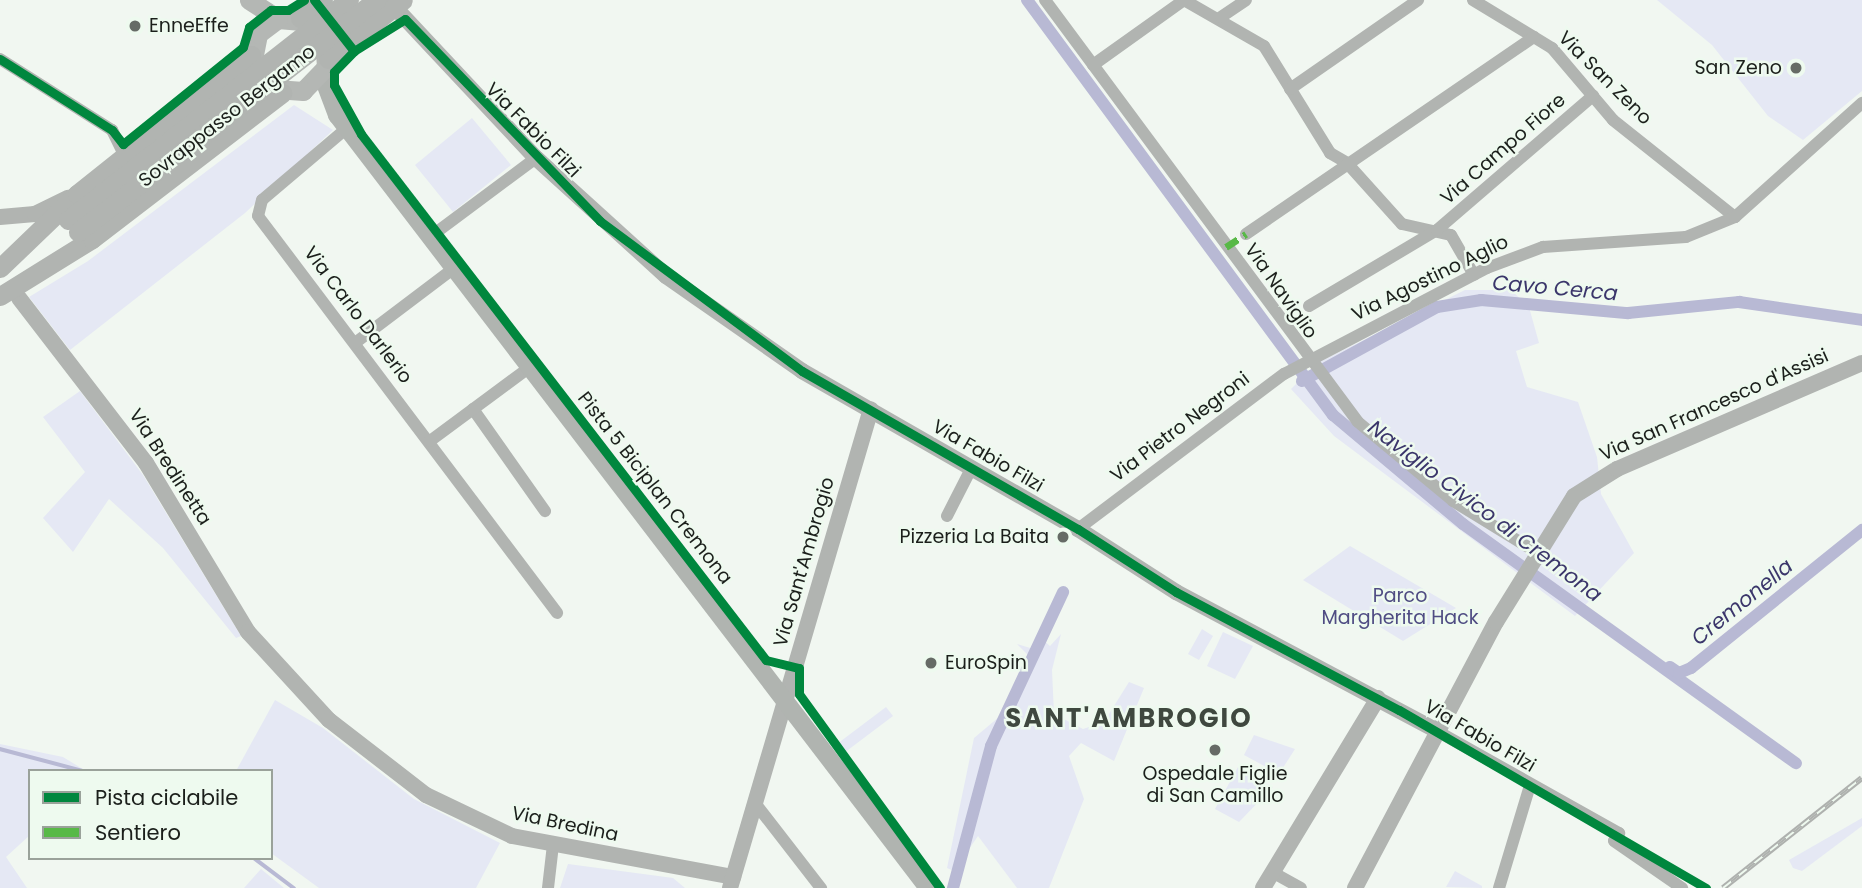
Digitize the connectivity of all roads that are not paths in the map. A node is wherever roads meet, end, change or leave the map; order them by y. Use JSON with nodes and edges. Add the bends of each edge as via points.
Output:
{"nodes":[{"id":1,"x":249,"y":0,"type":"edge"},
{"id":2,"x":323,"y":0,"type":"edge"},
{"id":3,"x":349,"y":0,"type":"edge"},
{"id":4,"x":1045,"y":0,"type":"edge"},
{"id":5,"x":1184,"y":0,"type":"edge"},
{"id":6,"x":1246,"y":0,"type":"edge"},
{"id":7,"x":1418,"y":0,"type":"edge"},
{"id":8,"x":1474,"y":0,"type":"edge"},
{"id":9,"x":390,"y":2,"type":"edge"},
{"id":10,"x":1221,"y":17,"type":"junction"},
{"id":11,"x":300,"y":18,"type":"junction"},
{"id":12,"x":278,"y":19,"type":"junction"},
{"id":13,"x":258,"y":34,"type":"junction"},
{"id":14,"x":1534,"y":37,"type":"junction"},
{"id":15,"x":251,"y":55,"type":"junction"},
{"id":16,"x":0,"y":59,"type":"edge"},
{"id":17,"x":1093,"y":65,"type":"junction"},
{"id":18,"x":325,"y":67,"type":"junction"},
{"id":19,"x":1290,"y":89,"type":"junction"},
{"id":20,"x":303,"y":91,"type":"junction"},
{"id":21,"x":204,"y":92,"type":"junction"},
{"id":22,"x":282,"y":93,"type":"junction"},
{"id":23,"x":1593,"y":96,"type":"junction"},
{"id":24,"x":1862,"y":103,"type":"edge"},
{"id":25,"x":342,"y":122,"type":"junction"},
{"id":26,"x":235,"y":129,"type":"junction"},
{"id":27,"x":112,"y":130,"type":"junction"},
{"id":28,"x":144,"y":138,"type":"junction"},
{"id":29,"x":124,"y":155,"type":"junction"},
{"id":30,"x":536,"y":158,"type":"junction"},
{"id":31,"x":1347,"y":163,"type":"junction"},
{"id":32,"x":77,"y":194,"type":"junction"},
{"id":33,"x":0,"y":217,"type":"edge"},
{"id":34,"x":1735,"y":218,"type":"junction"},
{"id":35,"x":73,"y":226,"type":"junction"},
{"id":36,"x":1437,"y":230,"type":"junction"},
{"id":37,"x":1246,"y":234,"type":"dead end"},
{"id":38,"x":430,"y":237,"type":"junction"},
{"id":39,"x":0,"y":268,"type":"edge"},
{"id":40,"x":454,"y":268,"type":"junction"},
{"id":41,"x":0,"y":275,"type":"edge"},
{"id":42,"x":1474,"y":275,"type":"junction"},
{"id":43,"x":6,"y":296,"type":"edge"},
{"id":44,"x":1309,"y":306,"type":"dead end"},
{"id":45,"x":355,"y":343,"type":"junction"},
{"id":46,"x":1307,"y":361,"type":"junction"},
{"id":47,"x":1862,"y":363,"type":"edge"},
{"id":48,"x":530,"y":367,"type":"junction"},
{"id":49,"x":473,"y":409,"type":"junction"},
{"id":50,"x":871,"y":409,"type":"junction"},
{"id":51,"x":429,"y":441,"type":"junction"},
{"id":52,"x":972,"y":467,"type":"junction"},
{"id":53,"x":545,"y":511,"type":"dead end"},
{"id":54,"x":947,"y":516,"type":"dead end"},
{"id":55,"x":1078,"y":529,"type":"junction"},
{"id":56,"x":1538,"y":553,"type":"junction"},
{"id":57,"x":557,"y":613,"type":"dead end"},
{"id":58,"x":275,"y":666,"type":"joint"},
{"id":59,"x":1378,"y":698,"type":"junction"},
{"id":60,"x":785,"y":700,"type":"junction"},
{"id":61,"x":1437,"y":731,"type":"junction"},
{"id":62,"x":1530,"y":785,"type":"junction"},
{"id":63,"x":755,"y":803,"type":"junction"},
{"id":64,"x":553,"y":845,"type":"junction"},
{"id":65,"x":1272,"y":872,"type":"junction"},
{"id":66,"x":732,"y":882,"type":"edge"},
{"id":67,"x":1683,"y":887,"type":"edge"},
{"id":68,"x":548,"y":888,"type":"edge"},
{"id":69,"x":821,"y":888,"type":"edge"},
{"id":70,"x":928,"y":888,"type":"edge"},
{"id":71,"x":1263,"y":888,"type":"edge"},
{"id":72,"x":1301,"y":888,"type":"edge"},
{"id":73,"x":1355,"y":888,"type":"edge"},
{"id":74,"x":1499,"y":888,"type":"edge"}],
"edges":[{"from":1,"to":12,"type":"main road"},
{"from":1,"to":13,"type":"main road"},
{"from":2,"to":11,"type":"highway"},
{"from":3,"to":35,"type":"highway","name":"Sovrappasso Bergamo","bridge":true},
{"from":4,"to":17,"type":"street","name":"Via Naviglio"},
{"from":5,"to":10,"type":"street"},
{"from":5,"to":17,"type":"street"},
{"from":6,"to":10,"type":"street"},
{"from":7,"to":19,"type":"street"},
{"from":8,"to":14,"type":"street","name":"Via San Zeno"},
{"from":9,"to":18,"type":"highway"},
{"from":9,"to":30,"type":"street","name":"Via Fabio Filzi"},
{"from":9,"to":35,"type":"highway","name":"Sovrappasso Bergamo","bridge":true},
{"from":10,"to":19,"type":"street","via":[[1264,46]]},
{"from":11,"to":12,"type":"main road"},
{"from":11,"to":18,"type":"main road","via":[[324,38]]},
{"from":12,"to":13,"type":"main road"},
{"from":13,"to":15,"type":"main road"},
{"from":14,"to":23,"type":"street","name":"Via San Zeno","via":[[1552,48]]},
{"from":14,"to":31,"type":"street"},
{"from":15,"to":21,"type":"highway"},
{"from":15,"to":22,"type":"main road","via":[[263,83]]},
{"from":16,"to":27,"type":"street"},
{"from":17,"to":46,"type":"street","name":"Via Naviglio"},
{"from":18,"to":20,"type":"main road"},
{"from":18,"to":25,"type":"main road"},
{"from":19,"to":31,"type":"street","via":[[1330,153]]},
{"from":20,"to":22,"type":"main road"},
{"from":20,"to":25,"type":"main road"},
{"from":21,"to":26,"type":"highway","via":[[233,105]]},
{"from":21,"to":28,"type":"highway"},
{"from":22,"to":26,"type":"highway"},
{"from":23,"to":34,"type":"street","name":"Via San Zeno","via":[[1613,120]]},
{"from":23,"to":36,"type":"street","name":"Via Campo Fiore"},
{"from":24,"to":34,"type":"street","name":"Via Agostino Aglio"},
{"from":25,"to":38,"type":"main road"},
{"from":25,"to":45,"type":"street","name":"Via Carlo Darlerio","via":[[256,208]]},
{"from":26,"to":43,"type":"highway","via":[[92,239]]},
{"from":27,"to":28,"type":"street"},
{"from":27,"to":29,"type":"street"},
{"from":28,"to":29,"type":"highway"},
{"from":29,"to":32,"type":"highway"},
{"from":30,"to":38,"type":"street"},
{"from":30,"to":50,"type":"street","name":"Via Fabio Filzi","via":[[666,276],[802,372]]},
{"from":31,"to":36,"type":"street","via":[[1402,225]]},
{"from":31,"to":37,"type":"street"},
{"from":32,"to":33,"type":"street","via":[[35,214]]},
{"from":32,"to":39,"type":"highway"},
{"from":34,"to":42,"type":"street","name":"Via Agostino Aglio","via":[[1686,237],[1543,247]]},
{"from":35,"to":41,"type":"highway"},
{"from":35,"to":43,"type":"highway"},
{"from":36,"to":42,"type":"street","name":"Via Campo Fiore","via":[[1451,235]]},
{"from":36,"to":44,"type":"street","name":"Via Campo Fiore"},
{"from":38,"to":40,"type":"main road"},
{"from":40,"to":45,"type":"street"},
{"from":40,"to":48,"type":"main road"},
{"from":42,"to":46,"type":"street","name":"Via Agostino Aglio"},
{"from":43,"to":58,"type":"street","name":"Via Bredinetta","via":[[146,463]]},
{"from":45,"to":51,"type":"street","name":"Via Carlo Darlerio"},
{"from":46,"to":55,"type":"street","name":"Via Pietro Negroni","via":[[1283,374]]},
{"from":46,"to":56,"type":"street","name":"Via Naviglio","via":[[1394,456]]},
{"from":47,"to":56,"type":"street","name":"Via San Francesco d'Assisi","via":[[1592,483],[1574,496]]},
{"from":48,"to":49,"type":"street"},
{"from":48,"to":60,"type":"main road"},
{"from":49,"to":51,"type":"street"},
{"from":49,"to":53,"type":"street"},
{"from":50,"to":52,"type":"street","name":"Via Fabio Filzi"},
{"from":50,"to":60,"type":"street","name":"Via Sant'Ambrogio"},
{"from":51,"to":57,"type":"street","name":"Via Carlo Darlerio"},
{"from":52,"to":54,"type":"street"},
{"from":52,"to":55,"type":"street","name":"Via Fabio Filzi"},
{"from":55,"to":59,"type":"street","name":"Via Fabio Filzi","via":[[1175,592]]},
{"from":56,"to":61,"type":"street","name":"Via San Francesco d'Assisi"},
{"from":58,"to":64,"type":"street","name":"Via Bredina","via":[[301,696],[426,795],[512,836]]},
{"from":59,"to":61,"type":"street","name":"Via Fabio Filzi"},
{"from":59,"to":65,"type":"street"},
{"from":60,"to":63,"type":"street","name":"Via Sant'Ambrogio"},
{"from":60,"to":70,"type":"main road"},
{"from":61,"to":62,"type":"street","name":"Via Fabio Filzi"},
{"from":61,"to":73,"type":"street","name":"Via San Francesco d'Assisi"},
{"from":62,"to":67,"type":"street","name":"Via Fabio Filzi","via":[[1619,833],[1614,841]]},
{"from":62,"to":74,"type":"street"},
{"from":63,"to":66,"type":"street","name":"Via Sant'Ambrogio"},
{"from":63,"to":69,"type":"street"},
{"from":64,"to":66,"type":"street","name":"Via Bredina"},
{"from":64,"to":68,"type":"street"},
{"from":65,"to":71,"type":"street"},
{"from":65,"to":72,"type":"street"}]}
